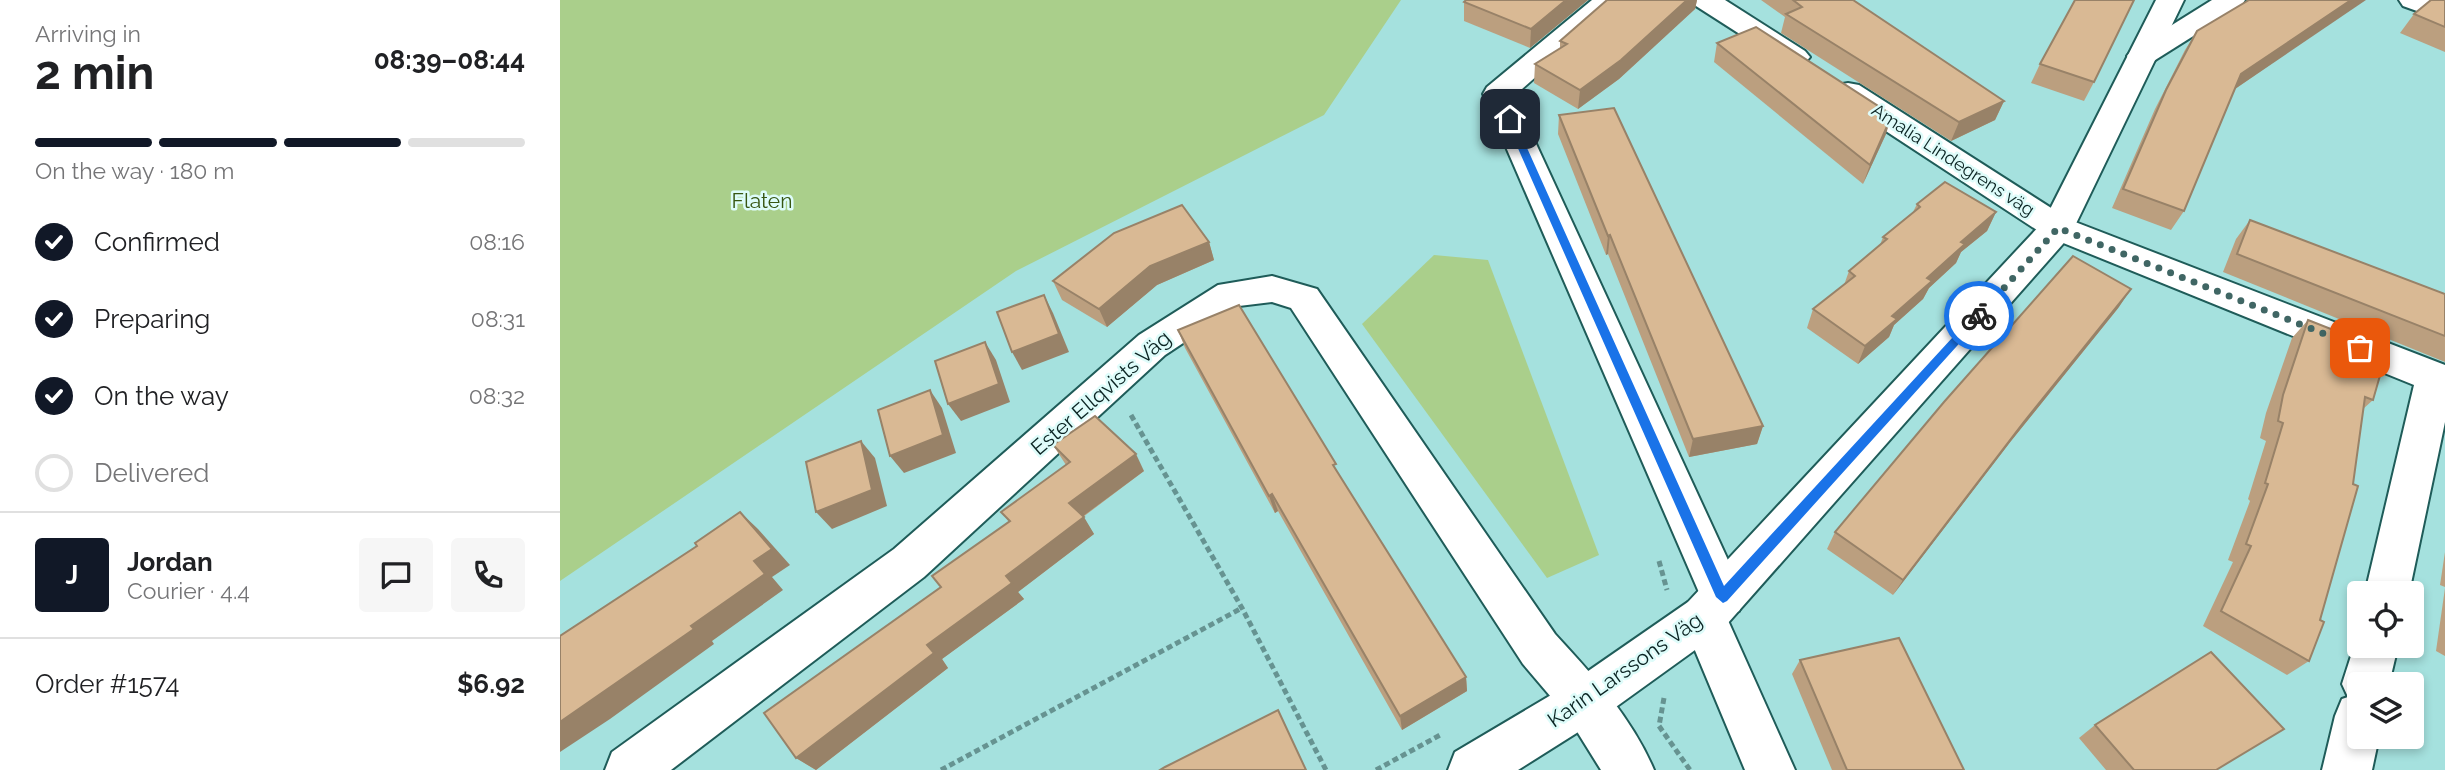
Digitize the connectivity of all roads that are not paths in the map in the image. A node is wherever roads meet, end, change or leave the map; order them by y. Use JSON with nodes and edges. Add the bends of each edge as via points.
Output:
{"nodes":[{"id":1,"x":1609,"y":0,"type":"edge"},
{"id":2,"x":1706,"y":0,"type":"edge"},
{"id":3,"x":2169,"y":0,"type":"edge"},
{"id":4,"x":2231,"y":0,"type":"edge"},
{"id":5,"x":2413,"y":0,"type":"edge"},
{"id":6,"x":2445,"y":13,"type":"edge"},
{"id":7,"x":2142,"y":56,"type":"junction"},
{"id":8,"x":2058,"y":228,"type":"junction"},
{"id":9,"x":2440,"y":379,"type":"edge"},
{"id":10,"x":2390,"y":581,"type":"edge"},
{"id":11,"x":1699,"y":605,"type":"junction"},
{"id":12,"x":1585,"y":701,"type":"junction"},
{"id":13,"x":2352,"y":749,"type":"edge"},
{"id":14,"x":630,"y":770,"type":"edge"},
{"id":15,"x":1473,"y":770,"type":"edge"},
{"id":16,"x":1629,"y":770,"type":"edge"},
{"id":17,"x":1770,"y":770,"type":"edge"},
{"id":18,"x":2347,"y":770,"type":"edge"}],
"edges":[{"from":1,"to":11,"type":"street","via":[[1499,94]]},
{"from":2,"to":8,"type":"street","name":"Amalia Lindegrens väg"},
{"from":3,"to":7,"type":"street","name":"Karin Larssons Väg"},
{"from":4,"to":7,"type":"street"},
{"from":5,"to":6,"type":"street"},
{"from":7,"to":8,"type":"street","name":"Karin Larssons Väg"},
{"from":8,"to":9,"type":"street","name":"Amalia Lindegrens väg"},
{"from":8,"to":11,"type":"street","name":"Karin Larssons Väg"},
{"from":9,"to":10,"type":"street"},
{"from":11,"to":12,"type":"street","name":"Karin Larssons Väg"},
{"from":11,"to":17,"type":"street"},
{"from":12,"to":14,"type":"street","name":"Ester Ellqvists Väg","via":[[1539,649],[1304,298],[1272,289],[1231,294],[1152,345],[909,563]]},
{"from":12,"to":15,"type":"street","name":"Karin Larssons Väg"},
{"from":12,"to":16,"type":"street","name":"Ester Ellqvists Väg"},
{"from":13,"to":18,"type":"street"}]}
